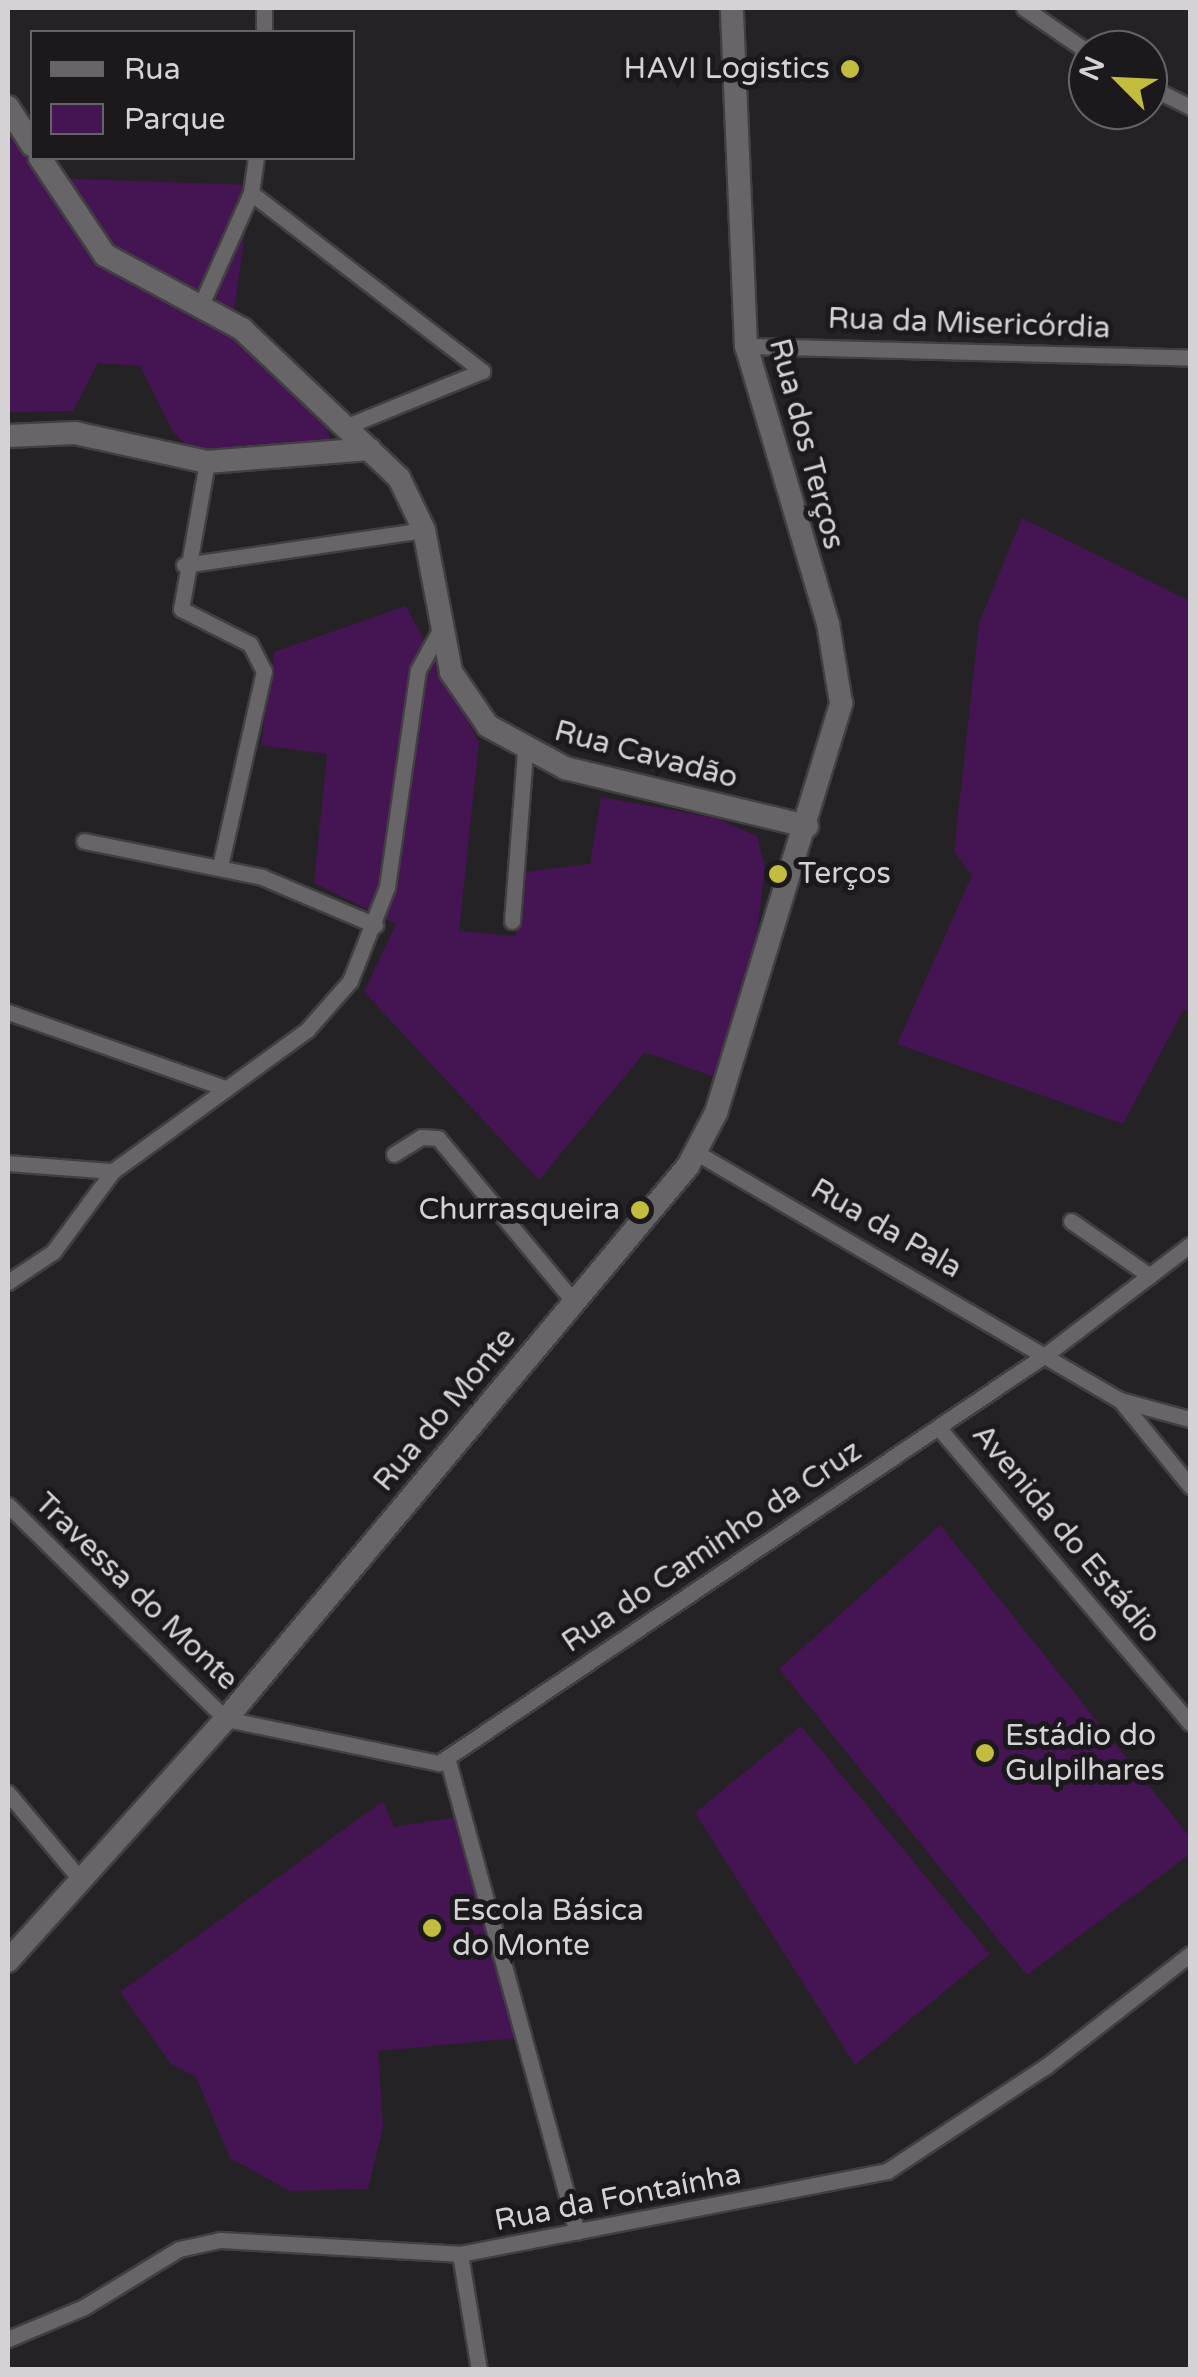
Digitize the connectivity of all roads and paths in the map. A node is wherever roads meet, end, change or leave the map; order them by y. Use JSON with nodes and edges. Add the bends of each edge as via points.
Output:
{"nodes":[{"id":1,"x":732,"y":8,"type":"edge"},
{"id":2,"x":1024,"y":8,"type":"edge"},
{"id":3,"x":1068,"y":38,"type":"edge"},
{"id":4,"x":9,"y":112,"type":"edge"},
{"id":5,"x":30,"y":143,"type":"edge"},
{"id":6,"x":41,"y":160,"type":"edge"},
{"id":7,"x":256,"y":160,"type":"edge"},
{"id":8,"x":251,"y":193,"type":"junction"},
{"id":9,"x":200,"y":307,"type":"junction"},
{"id":10,"x":746,"y":346,"type":"junction"},
{"id":11,"x":1190,"y":358,"type":"edge"},
{"id":12,"x":345,"y":427,"type":"junction"},
{"id":13,"x":8,"y":436,"type":"edge"},
{"id":14,"x":369,"y":449,"type":"junction"},
{"id":15,"x":207,"y":462,"type":"junction"},
{"id":16,"x":424,"y":530,"type":"junction"},
{"id":17,"x":184,"y":565,"type":"junction"},
{"id":18,"x":439,"y":632,"type":"junction"},
{"id":19,"x":525,"y":752,"type":"junction"},
{"id":20,"x":807,"y":826,"type":"junction"},
{"id":21,"x":84,"y":841,"type":"dead end"},
{"id":22,"x":220,"y":866,"type":"junction"},
{"id":23,"x":512,"y":921,"type":"dead end"},
{"id":24,"x":375,"y":925,"type":"junction"},
{"id":25,"x":8,"y":1012,"type":"edge"},
{"id":26,"x":226,"y":1088,"type":"junction"},
{"id":27,"x":697,"y":1153,"type":"junction"},
{"id":28,"x":394,"y":1154,"type":"dead end"},
{"id":29,"x":8,"y":1163,"type":"edge"},
{"id":30,"x":113,"y":1171,"type":"junction"},
{"id":31,"x":1071,"y":1221,"type":"dead end"},
{"id":32,"x":1190,"y":1245,"type":"edge"},
{"id":33,"x":1150,"y":1276,"type":"junction"},
{"id":34,"x":8,"y":1282,"type":"edge"},
{"id":35,"x":574,"y":1302,"type":"junction"},
{"id":36,"x":1048,"y":1353,"type":"junction"},
{"id":37,"x":1120,"y":1400,"type":"junction"},
{"id":38,"x":1190,"y":1418,"type":"edge"},
{"id":39,"x":938,"y":1427,"type":"junction"},
{"id":40,"x":1190,"y":1486,"type":"edge"},
{"id":41,"x":8,"y":1504,"type":"edge"},
{"id":42,"x":226,"y":1719,"type":"junction"},
{"id":43,"x":1190,"y":1723,"type":"edge"},
{"id":44,"x":448,"y":1761,"type":"junction"},
{"id":45,"x":8,"y":1793,"type":"edge"},
{"id":46,"x":80,"y":1879,"type":"junction"},
{"id":47,"x":1190,"y":1954,"type":"edge"},
{"id":48,"x":8,"y":1961,"type":"edge"},
{"id":49,"x":577,"y":2232,"type":"junction"},
{"id":50,"x":460,"y":2254,"type":"junction"},
{"id":51,"x":8,"y":2338,"type":"edge"},
{"id":52,"x":479,"y":2370,"type":"edge"}],
"edges":[{"from":1,"to":10,"type":"street","name":"Rua dos Terços"},
{"from":2,"to":3,"type":"street"},
{"from":4,"to":5,"type":"street"},
{"from":6,"to":9,"type":"street","name":"Rua Cavadão","via":[[105,256]]},
{"from":7,"to":8,"type":"street"},
{"from":8,"to":9,"type":"street"},
{"from":8,"to":12,"type":"street","via":[[482,372]]},
{"from":9,"to":12,"type":"street","name":"Rua Cavadão","via":[[242,329]]},
{"from":10,"to":11,"type":"street","name":"Rua da Misericórdia"},
{"from":10,"to":20,"type":"street","name":"Rua dos Terços","via":[[838,667],[833,748]]},
{"from":12,"to":14,"type":"street","name":"Rua Cavadão"},
{"from":13,"to":15,"type":"street","via":[[75,433]]},
{"from":14,"to":15,"type":"street"},
{"from":14,"to":16,"type":"street","name":"Rua Cavadão","via":[[411,496]]},
{"from":15,"to":17,"type":"street","via":[[206,502]]},
{"from":16,"to":17,"type":"street"},
{"from":16,"to":18,"type":"street","name":"Rua Cavadão"},
{"from":17,"to":22,"type":"street","via":[[181,609],[250,644],[264,672]]},
{"from":18,"to":19,"type":"street","name":"Rua Cavadão","via":[[469,705]]},
{"from":18,"to":24,"type":"street","via":[[418,670],[396,849]]},
{"from":19,"to":20,"type":"street","name":"Rua Cavadão"},
{"from":19,"to":23,"type":"street"},
{"from":20,"to":27,"type":"street","name":"Rua do Monte"},
{"from":21,"to":22,"type":"street"},
{"from":22,"to":24,"type":"street"},
{"from":24,"to":26,"type":"street","via":[[333,1007]]},
{"from":25,"to":26,"type":"street"},
{"from":26,"to":30,"type":"street"},
{"from":27,"to":35,"type":"street","name":"Rua do Monte"},
{"from":27,"to":36,"type":"street","name":"Rua da Pala"},
{"from":28,"to":35,"type":"street","via":[[438,1138]]},
{"from":29,"to":30,"type":"street"},
{"from":30,"to":34,"type":"street","via":[[53,1252]]},
{"from":31,"to":33,"type":"street"},
{"from":32,"to":33,"type":"street","name":"Rua do Caminho da Cruz"},
{"from":33,"to":36,"type":"street","name":"Rua do Caminho da Cruz"},
{"from":35,"to":42,"type":"street","name":"Rua do Monte"},
{"from":36,"to":37,"type":"street","name":"Rua da Pala"},
{"from":36,"to":39,"type":"street","name":"Rua do Caminho da Cruz"},
{"from":37,"to":38,"type":"street"},
{"from":37,"to":40,"type":"street"},
{"from":39,"to":43,"type":"street","name":"Avenida do Estádio"},
{"from":39,"to":44,"type":"street","name":"Rua do Caminho da Cruz"},
{"from":41,"to":42,"type":"street","name":"Travessa do Monte"},
{"from":42,"to":44,"type":"street"},
{"from":42,"to":46,"type":"street","name":"Rua do Monte"},
{"from":44,"to":49,"type":"street"},
{"from":45,"to":46,"type":"street"},
{"from":46,"to":48,"type":"street","name":"Rua do Monte"},
{"from":47,"to":49,"type":"street","name":"Rua da Fontaínha","via":[[1045,2067],[886,2171]]},
{"from":49,"to":50,"type":"street","name":"Rua da Fontaínha"},
{"from":50,"to":51,"type":"street","name":"Rua da Fontaínha","via":[[220,2240],[179,2249],[84,2307]]},
{"from":50,"to":52,"type":"street"}]}
